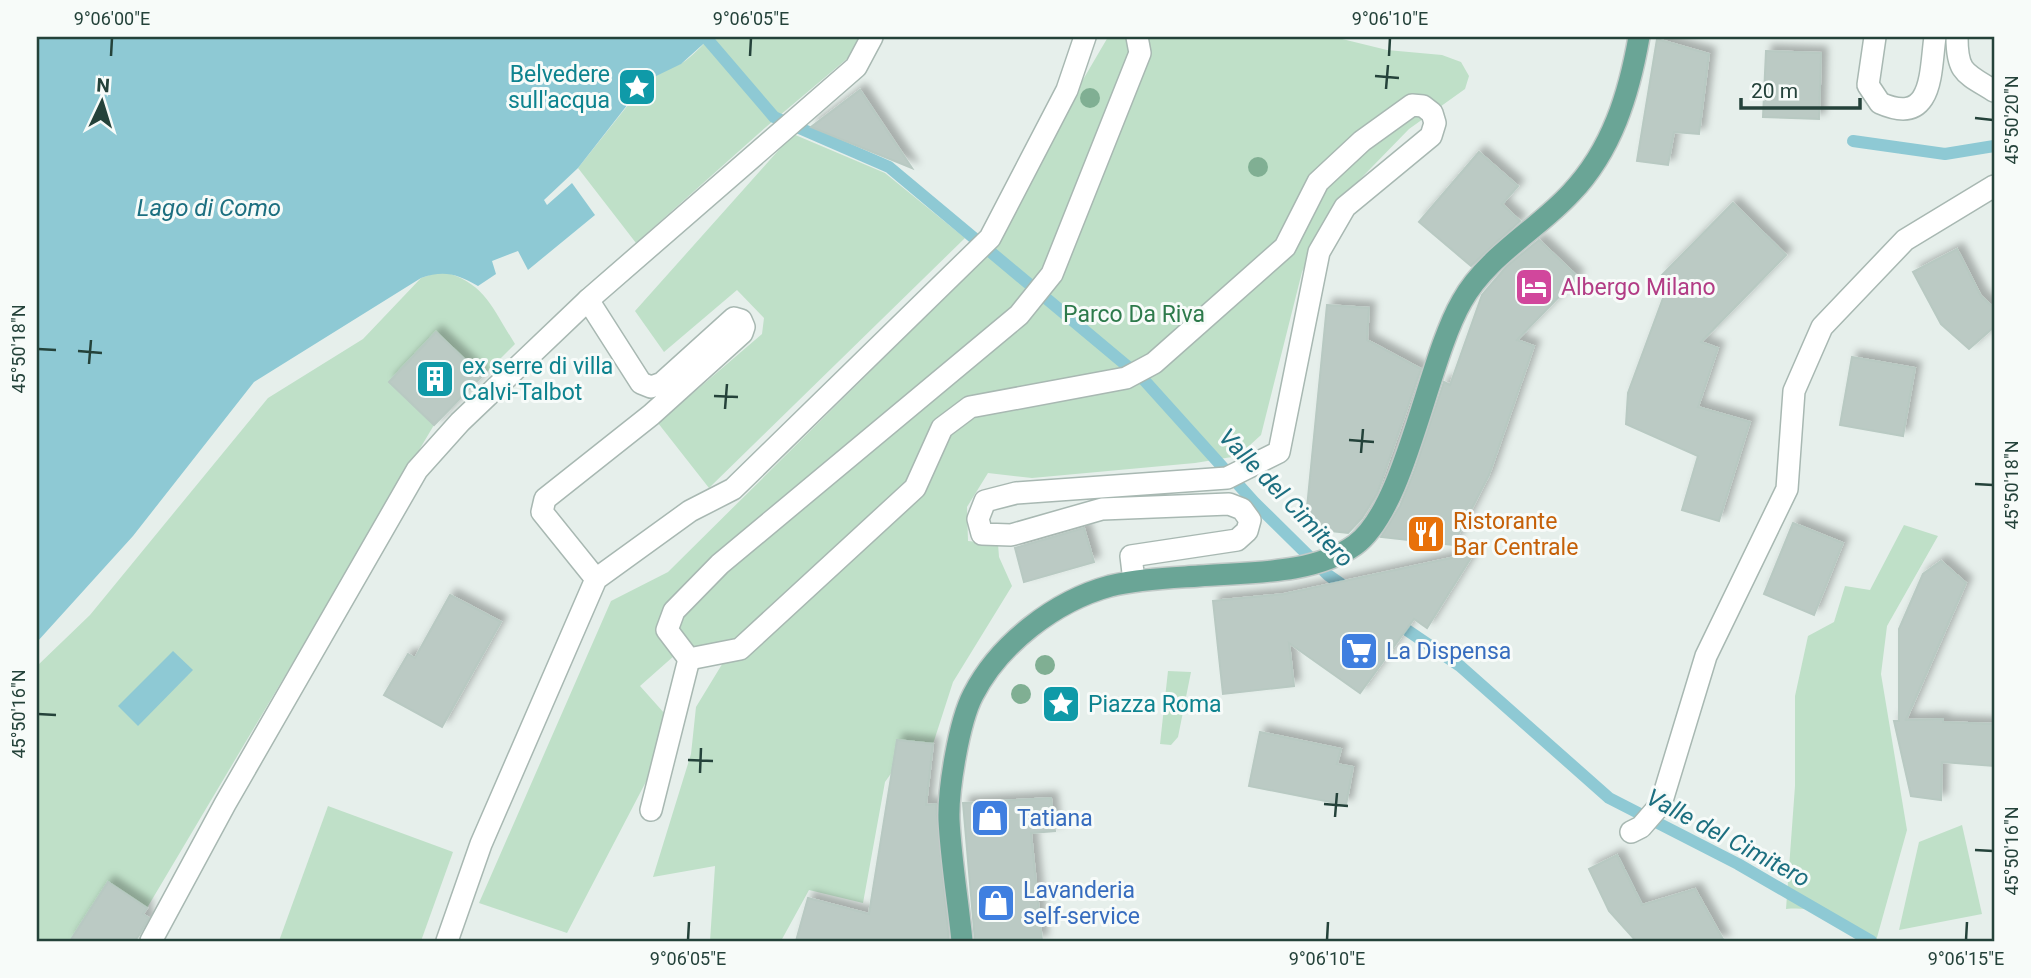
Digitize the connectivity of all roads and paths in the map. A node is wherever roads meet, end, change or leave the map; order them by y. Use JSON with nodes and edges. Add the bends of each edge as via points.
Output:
{"nodes":[{"id":1,"x":872,"y":37,"type":"edge"},
{"id":2,"x":1085,"y":37,"type":"edge"},
{"id":3,"x":1137,"y":37,"type":"edge"},
{"id":4,"x":1639,"y":37,"type":"edge"},
{"id":5,"x":1875,"y":37,"type":"edge"},
{"id":6,"x":1935,"y":37,"type":"edge"},
{"id":7,"x":1957,"y":37,"type":"edge"},
{"id":8,"x":1994,"y":91,"type":"edge"},
{"id":9,"x":1994,"y":186,"type":"edge"},
{"id":10,"x":588,"y":300,"type":"junction"},
{"id":11,"x":596,"y":579,"type":"junction"},
{"id":12,"x":1134,"y":581,"type":"junction"},
{"id":13,"x":689,"y":659,"type":"junction"},
{"id":14,"x":651,"y":810,"type":"dead end"},
{"id":15,"x":1636,"y":829,"type":"dead end"},
{"id":16,"x":151,"y":941,"type":"edge"},
{"id":17,"x":447,"y":941,"type":"edge"},
{"id":18,"x":962,"y":941,"type":"edge"}],
"edges":[{"from":1,"to":10,"type":"street","via":[[856,67]]},
{"from":2,"to":11,"type":"street","via":[[1067,90],[983,244],[733,489],[690,511]]},
{"from":3,"to":13,"type":"street","via":[[1140,53],[1052,274],[1024,308],[720,564],[674,611],[667,630]]},
{"from":4,"to":12,"type":"main road","via":[[1616,125],[1595,162],[1571,193],[1487,269],[1464,297],[1449,326],[1377,523],[1354,545],[1296,566]]},
{"from":5,"to":6,"type":"street","via":[[1868,85],[1880,103],[1902,109],[1912,107],[1928,92]]},
{"from":7,"to":8,"type":"street","via":[[1957,62],[1963,72]]},
{"from":9,"to":15,"type":"street","via":[[1905,240],[1822,327],[1794,391],[1787,489],[1706,656],[1661,804]]},
{"from":10,"to":11,"type":"street","via":[[641,383],[651,387],[662,383],[734,318],[744,327],[742,334],[651,415],[545,499],[542,512],[549,523]]},
{"from":10,"to":16,"type":"street","via":[[460,422],[417,470]]},
{"from":11,"to":17,"type":"street","via":[[481,844]]},
{"from":12,"to":13,"type":"street","via":[[1130,556],[1237,540],[1250,520],[1242,509],[1228,504],[1102,509],[1011,535],[982,534],[978,519],[985,501],[1016,493],[1227,478],[1279,452],[1319,252],[1345,207],[1431,136],[1435,123],[1423,106],[1412,105],[1362,141],[1318,182],[1285,247],[1154,363],[1126,378],[970,407],[942,428],[915,488],[740,649]]},
{"from":12,"to":18,"type":"main road","via":[[1071,600],[1024,633],[996,661],[972,696],[951,782],[949,819]]},
{"from":13,"to":14,"type":"street"}]}
